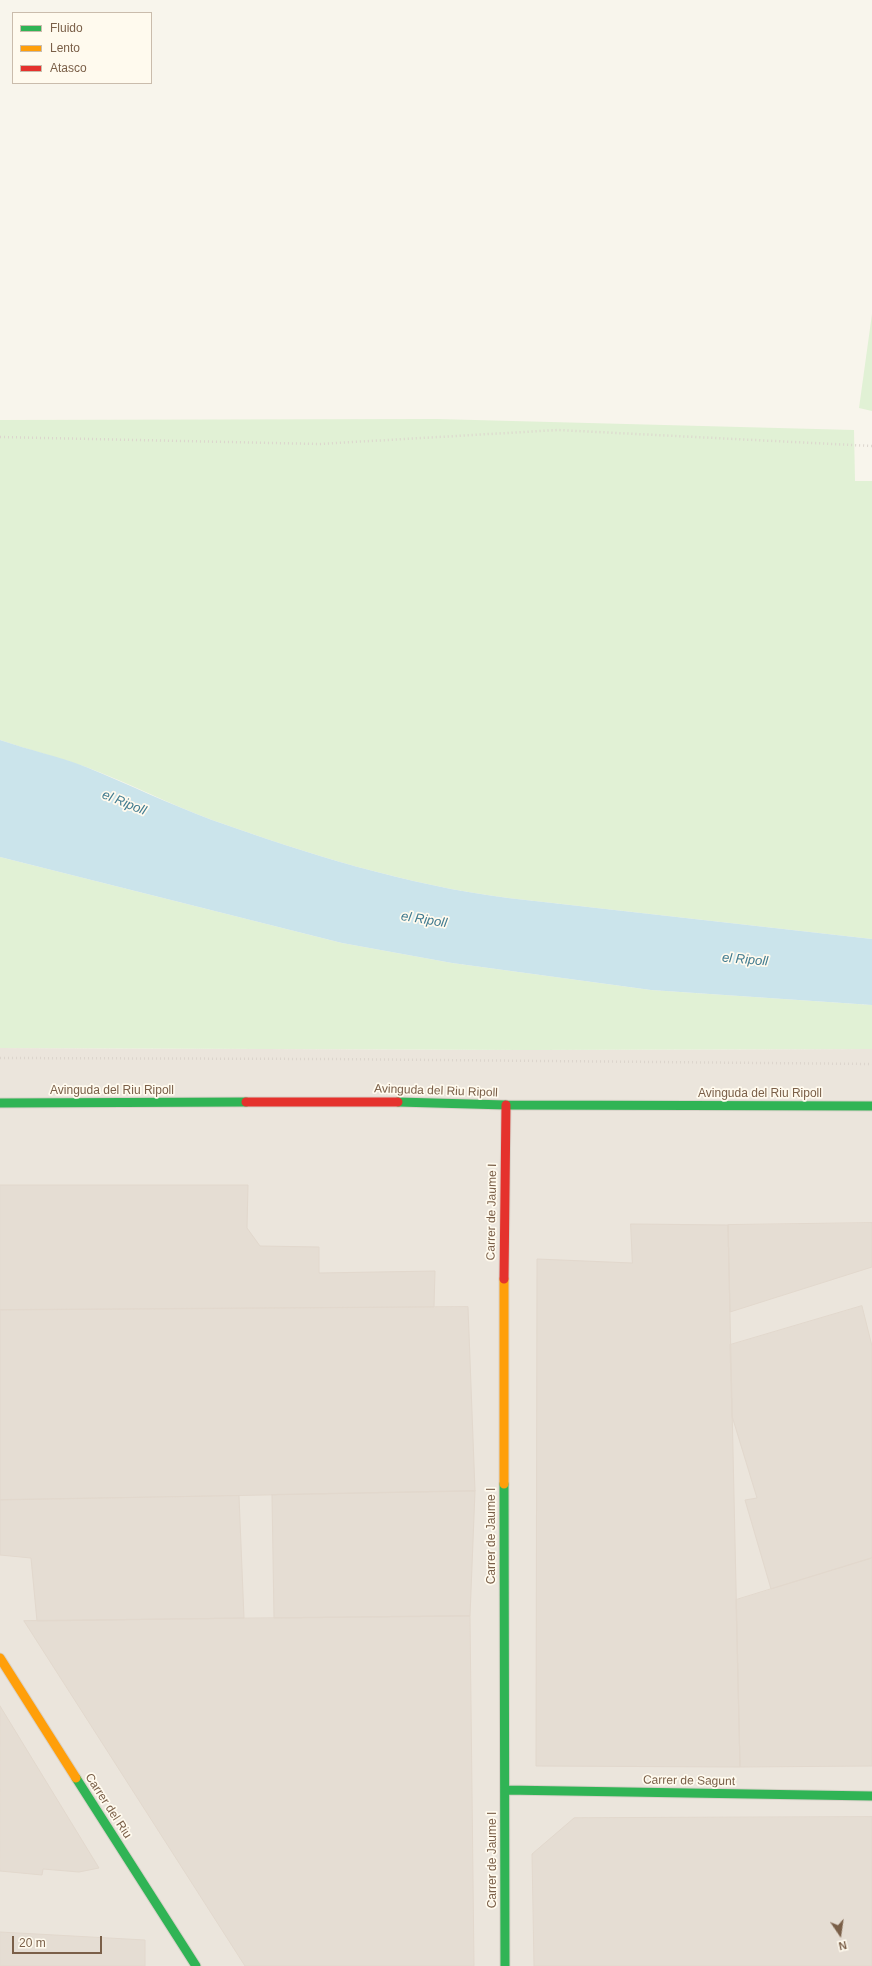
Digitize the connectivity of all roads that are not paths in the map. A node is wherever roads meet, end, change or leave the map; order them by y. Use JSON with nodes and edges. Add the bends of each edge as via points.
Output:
{"nodes":[{"id":1,"x":0,"y":1103,"type":"edge"},
{"id":2,"x":506,"y":1105,"type":"junction"},
{"id":3,"x":872,"y":1106,"type":"edge"},
{"id":4,"x":0,"y":1658,"type":"edge"},
{"id":5,"x":505,"y":1790,"type":"junction"},
{"id":6,"x":872,"y":1796,"type":"edge"},
{"id":7,"x":196,"y":1966,"type":"edge"},
{"id":8,"x":505,"y":1966,"type":"edge"}],
"edges":[{"from":1,"to":2,"type":"street","name":"Avinguda del Riu Ripoll","via":[[377,1101]]},
{"from":2,"to":3,"type":"street","name":"Avinguda del Riu Ripoll"},
{"from":2,"to":5,"type":"street","name":"Carrer de Jaume I"},
{"from":4,"to":7,"type":"street","name":"Carrer del Riu"},
{"from":5,"to":6,"type":"street","name":"Carrer de Sagunt"},
{"from":5,"to":8,"type":"street","name":"Carrer de Jaume I"}]}
